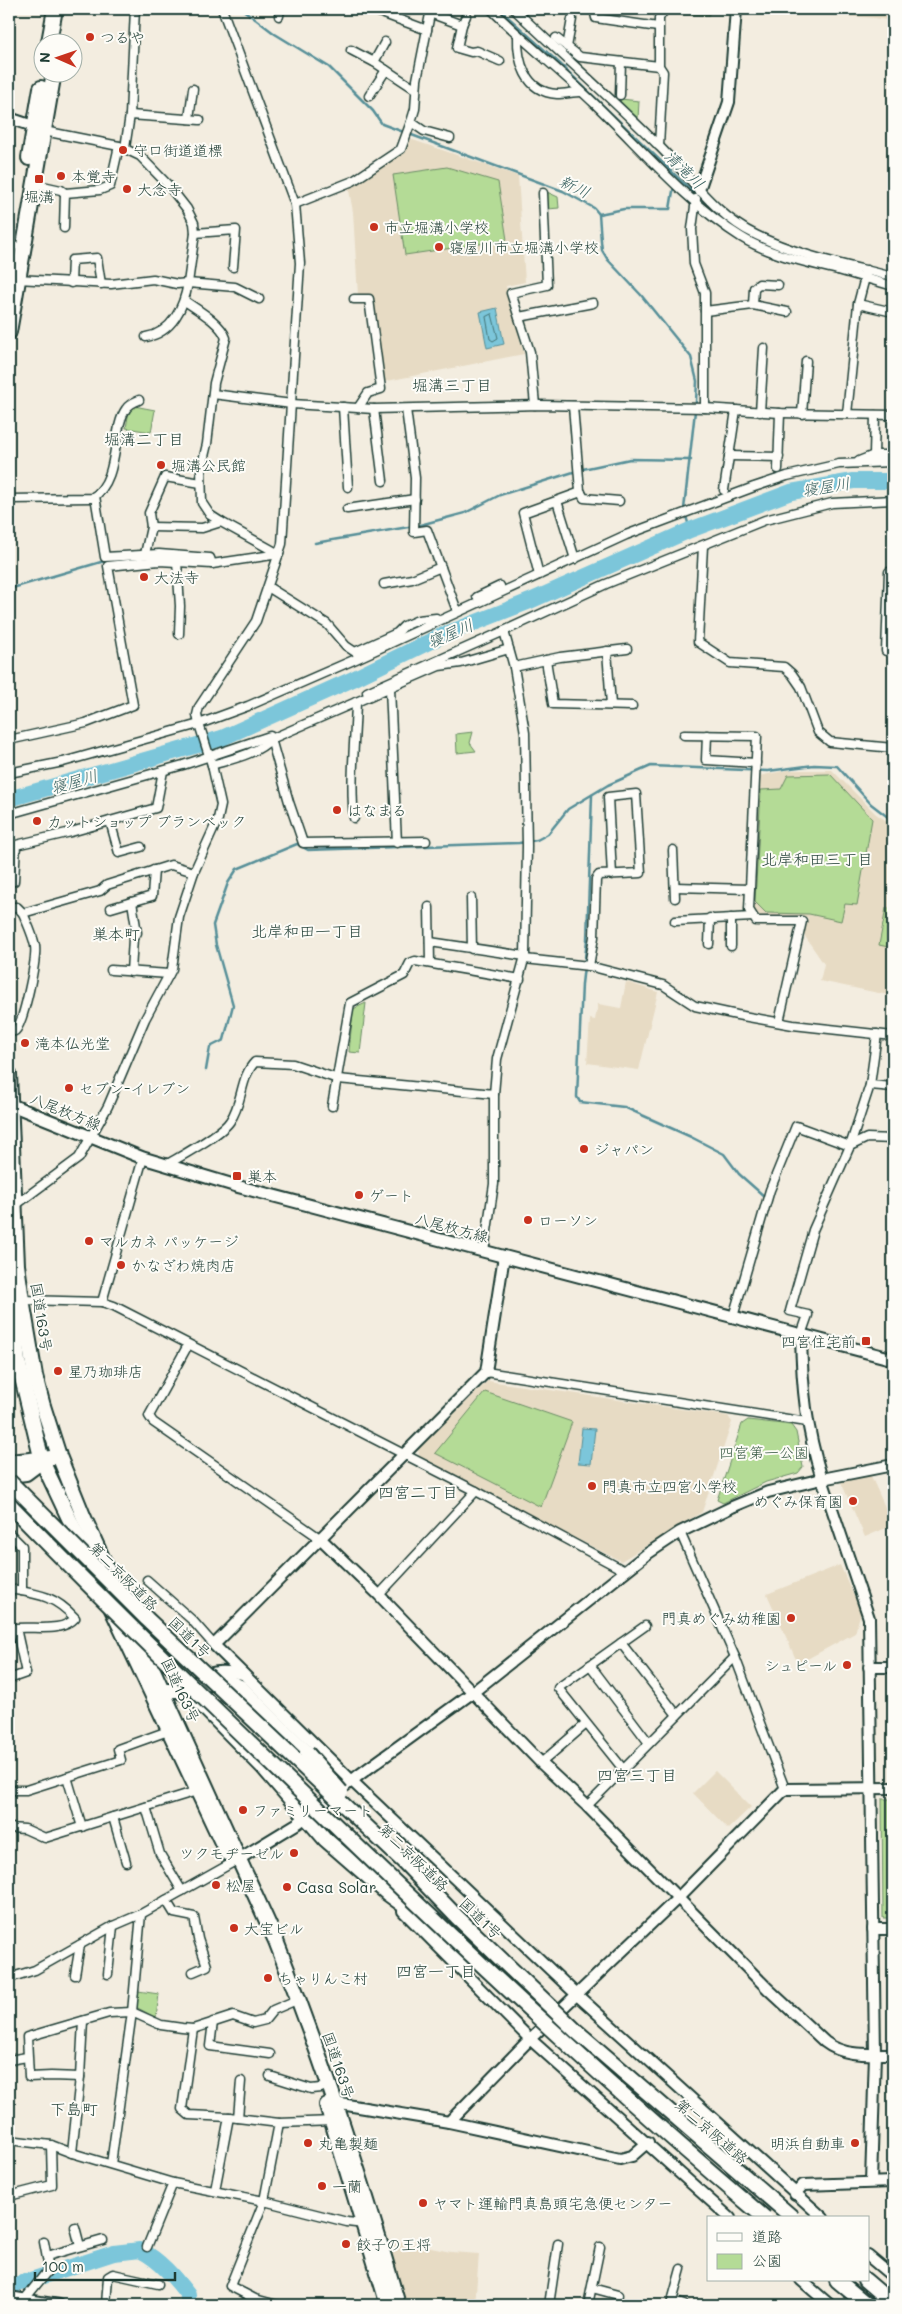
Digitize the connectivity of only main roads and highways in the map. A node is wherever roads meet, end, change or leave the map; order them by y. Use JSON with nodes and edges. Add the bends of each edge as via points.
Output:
{"nodes":[{"id":1,"x":55,"y":9,"type":"edge"},
{"id":2,"x":65,"y":9,"type":"edge"},
{"id":3,"x":51,"y":32,"type":"edge"},
{"id":4,"x":61,"y":32,"type":"edge"},
{"id":5,"x":43,"y":82,"type":"edge"},
{"id":6,"x":51,"y":82,"type":"edge"},
{"id":7,"x":39,"y":128,"type":"junction"},
{"id":8,"x":11,"y":246,"type":"edge"},
{"id":9,"x":13,"y":277,"type":"edge"},
{"id":10,"x":9,"y":332,"type":"edge"},
{"id":11,"x":9,"y":1074,"type":"edge"},
{"id":12,"x":10,"y":1104,"type":"edge"},
{"id":13,"x":12,"y":1209,"type":"edge"},
{"id":14,"x":9,"y":1281,"type":"edge"},
{"id":15,"x":893,"y":1359,"type":"edge"},
{"id":16,"x":59,"y":1456,"type":"junction"},
{"id":17,"x":42,"y":1461,"type":"junction"},
{"id":18,"x":9,"y":1462,"type":"edge"},
{"id":19,"x":9,"y":1475,"type":"edge"},
{"id":20,"x":9,"y":1483,"type":"edge"},
{"id":21,"x":9,"y":1506,"type":"edge"},
{"id":22,"x":157,"y":1692,"type":"junction"},
{"id":23,"x":202,"y":1789,"type":"junction"},
{"id":24,"x":404,"y":1862,"type":"junction"},
{"id":25,"x":295,"y":2001,"type":"junction"},
{"id":26,"x":563,"y":2044,"type":"junction"},
{"id":27,"x":336,"y":2121,"type":"junction"},
{"id":28,"x":762,"y":2216,"type":"edge"},
{"id":29,"x":762,"y":2216,"type":"edge"},
{"id":30,"x":790,"y":2216,"type":"edge"},
{"id":31,"x":790,"y":2216,"type":"edge"},
{"id":32,"x":840,"y":2282,"type":"edge"},
{"id":33,"x":868,"y":2282,"type":"edge"},
{"id":34,"x":893,"y":2302,"type":"edge"},
{"id":35,"x":388,"y":2305,"type":"edge"},
{"id":36,"x":398,"y":2305,"type":"edge"},
{"id":37,"x":869,"y":2305,"type":"edge"}],
"edges":[{"from":1,"to":3,"type":"highway"},
{"from":2,"to":4,"type":"highway"},
{"from":5,"to":7,"type":"highway"},
{"from":6,"to":7,"type":"highway"},
{"from":7,"to":8,"type":"highway"},
{"from":7,"to":9,"type":"highway","via":[[34,184]]},
{"from":8,"to":9,"type":"highway"},
{"from":9,"to":10,"type":"highway"},
{"from":11,"to":12,"type":"highway","name":"国道163号"},
{"from":12,"to":13,"type":"highway","name":"国道163号"},
{"from":12,"to":15,"type":"main road","name":"八尾枚方線","via":[[90,1138],[166,1165]]},
{"from":13,"to":16,"type":"highway","name":"国道163号","via":[[22,1300],[35,1376]]},
{"from":14,"to":17,"type":"highway","name":"国道163号","via":[[18,1360]]},
{"from":16,"to":17,"type":"highway"},
{"from":16,"to":22,"type":"highway","name":"国道163号"},
{"from":17,"to":18,"type":"highway"},
{"from":17,"to":19,"type":"highway","via":[[26,1473]]},
{"from":17,"to":22,"type":"highway","name":"国道163号"},
{"from":20,"to":24,"type":"highway","name":"国道1号","bridge":true},
{"from":20,"to":30,"type":"highway","name":"第二京阪道路","bridge":true,"via":[[228,1701],[574,2032]]},
{"from":21,"to":26,"type":"highway","bridge":true,"via":[[227,1725]]},
{"from":21,"to":29,"type":"highway","name":"第二京阪道路","bridge":true,"via":[[447,1933],[565,2043]]},
{"from":22,"to":23,"type":"highway","name":"国道163号"},
{"from":22,"to":23,"type":"highway","name":"国道163号","via":[[168,1731]]},
{"from":22,"to":24,"type":"highway","bridge":true,"via":[[189,1683],[228,1682],[240,1687],[307,1753]]},
{"from":22,"to":26,"type":"highway","via":[[178,1690],[195,1698],[263,1768],[325,1839]]},
{"from":23,"to":25,"type":"highway","name":"国道163号","via":[[276,1941]]},
{"from":24,"to":31,"type":"highway","name":"国道1号","bridge":true,"via":[[457,1918],[575,2030]]},
{"from":25,"to":27,"type":"highway","name":"国道163号","via":[[321,2088]]},
{"from":25,"to":27,"type":"highway","name":"国道163号","via":[[335,2104]]},
{"from":26,"to":28,"type":"highway","bridge":true},
{"from":27,"to":35,"type":"highway","name":"国道163号"},
{"from":27,"to":36,"type":"highway","name":"国道163号"},
{"from":32,"to":37,"type":"highway"},
{"from":33,"to":34,"type":"highway"}]}
